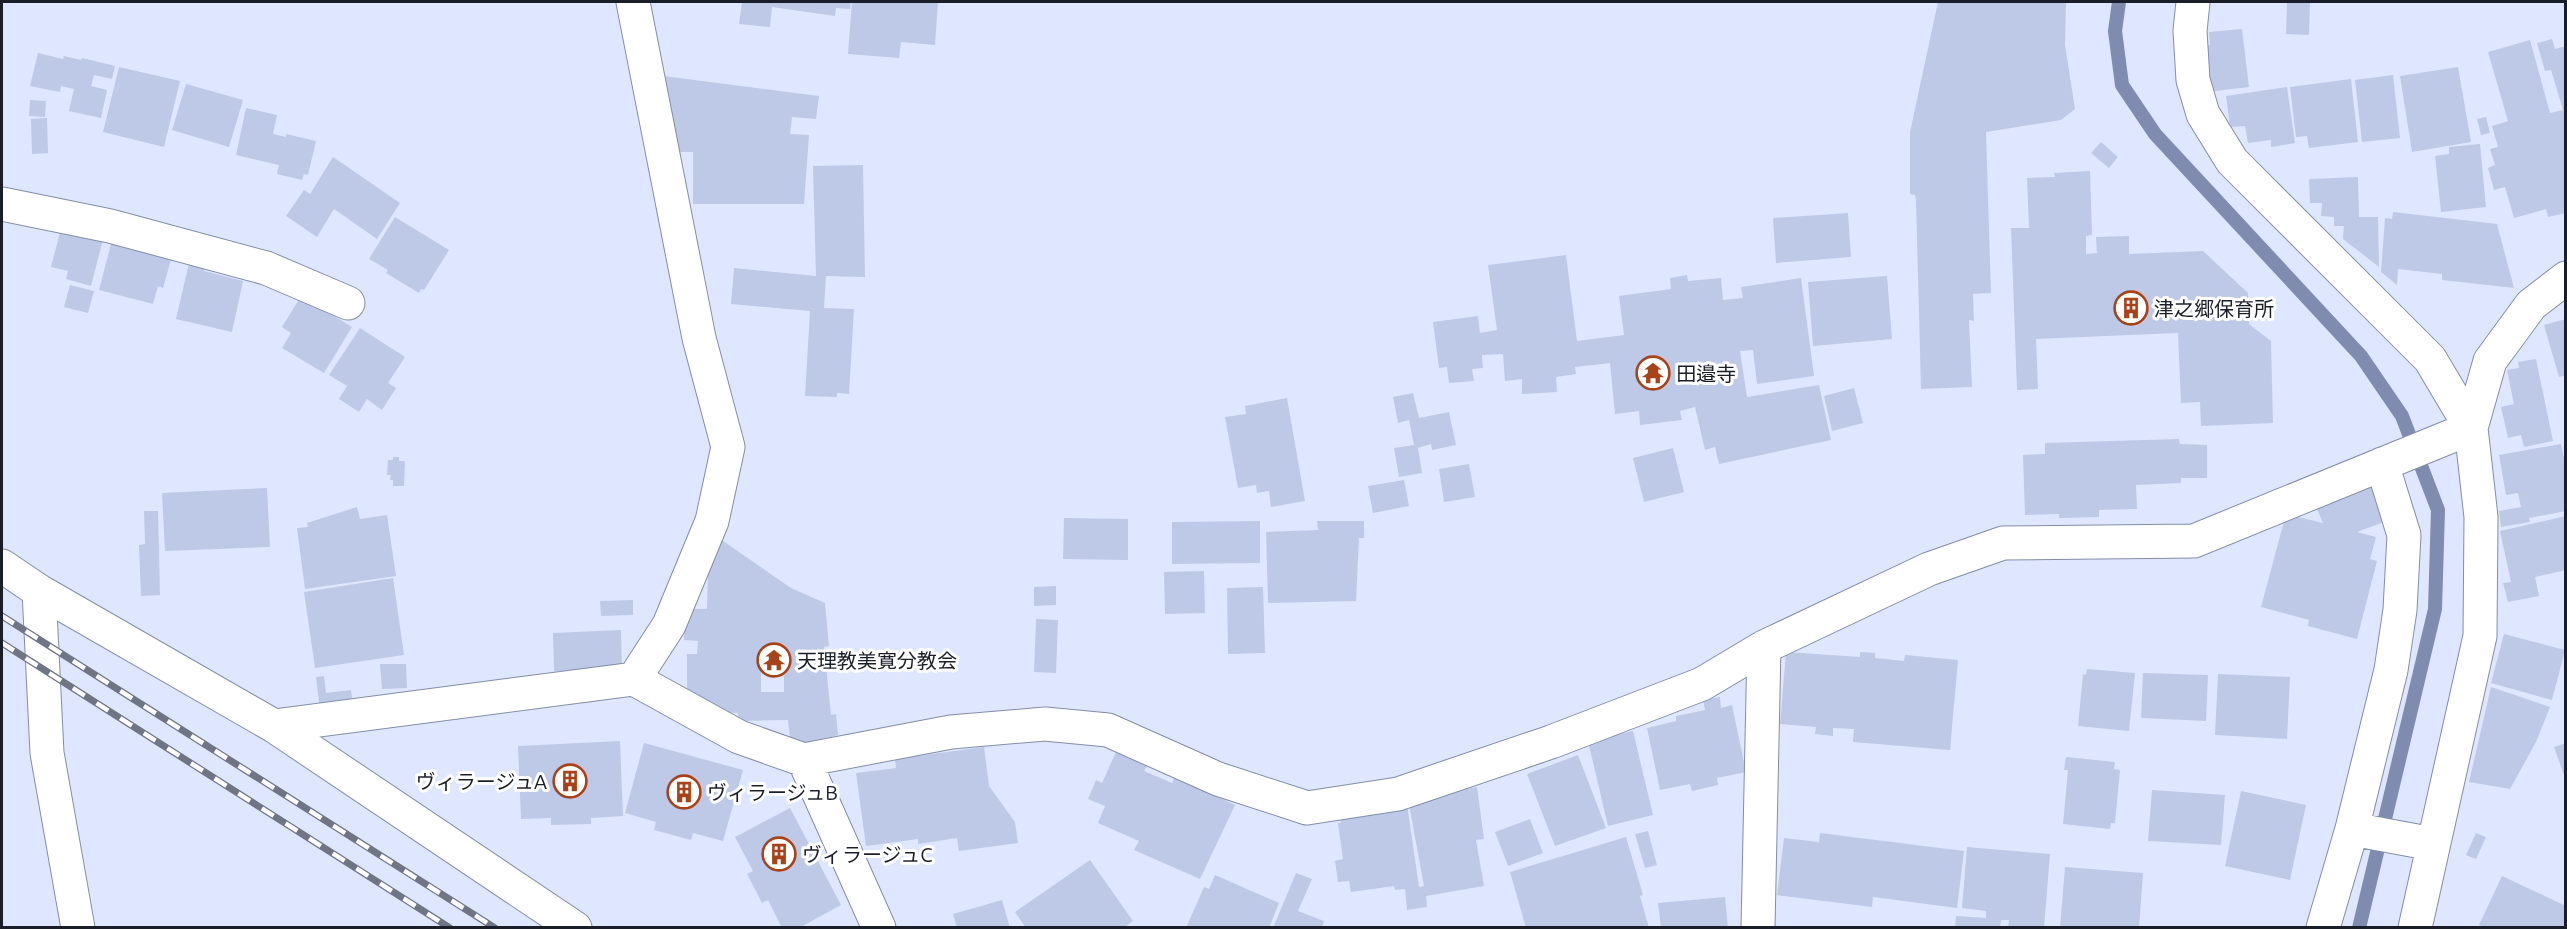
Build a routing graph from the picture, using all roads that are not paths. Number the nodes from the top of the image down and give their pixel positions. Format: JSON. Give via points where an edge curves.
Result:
{"nodes":[{"id":1,"x":633,"y":2,"type":"edge"},
{"id":2,"x":2193,"y":2,"type":"edge"},
{"id":3,"x":2,"y":204,"type":"edge"},
{"id":4,"x":2565,"y":278,"type":"edge"},
{"id":5,"x":348,"y":303,"type":"dead end"},
{"id":6,"x":2471,"y":428,"type":"junction"},
{"id":7,"x":2382,"y":464,"type":"junction"},
{"id":8,"x":2,"y":566,"type":"edge"},
{"id":9,"x":39,"y":591,"type":"junction"},
{"id":10,"x":1764,"y":647,"type":"junction"},
{"id":11,"x":634,"y":679,"type":"junction"},
{"id":12,"x":274,"y":726,"type":"junction"},
{"id":13,"x":804,"y":760,"type":"junction"},
{"id":14,"x":2352,"y":829,"type":"junction"},
{"id":15,"x":2433,"y":844,"type":"junction"},
{"id":16,"x":78,"y":927,"type":"edge"},
{"id":17,"x":575,"y":927,"type":"edge"},
{"id":18,"x":879,"y":927,"type":"edge"},
{"id":19,"x":1758,"y":927,"type":"edge"},
{"id":20,"x":2323,"y":927,"type":"edge"},
{"id":21,"x":2415,"y":927,"type":"edge"}],
"edges":[{"from":1,"to":11,"type":"street","via":[[699,338],[728,447],[712,521],[669,625]]},
{"from":2,"to":6,"type":"street","via":[[2193,80],[2203,114],[2232,161],[2430,359]]},
{"from":3,"to":5,"type":"street","via":[[110,226],[266,268]]},
{"from":4,"to":6,"type":"street","via":[[2531,304],[2490,361]]},
{"from":6,"to":7,"type":"street"},
{"from":6,"to":15,"type":"street","via":[[2481,517],[2480,636]]},
{"from":7,"to":10,"type":"street","via":[[2194,541],[2003,543],[1929,569]]},
{"from":7,"to":14,"type":"street","via":[[2404,535],[2400,610],[2391,670]]},
{"from":8,"to":9,"type":"street"},
{"from":9,"to":12,"type":"street"},
{"from":9,"to":16,"type":"street","via":[[47,753]]},
{"from":10,"to":13,"type":"street","via":[[1702,684],[1551,742],[1398,794],[1307,808],[1218,779],[1108,730],[1045,724],[951,732]]},
{"from":10,"to":19,"type":"street"},
{"from":11,"to":12,"type":"street"},
{"from":11,"to":13,"type":"street","via":[[740,737]]},
{"from":12,"to":17,"type":"street"},
{"from":13,"to":18,"type":"street"},
{"from":14,"to":15,"type":"street"},
{"from":14,"to":20,"type":"street"},
{"from":15,"to":21,"type":"street"}]}
